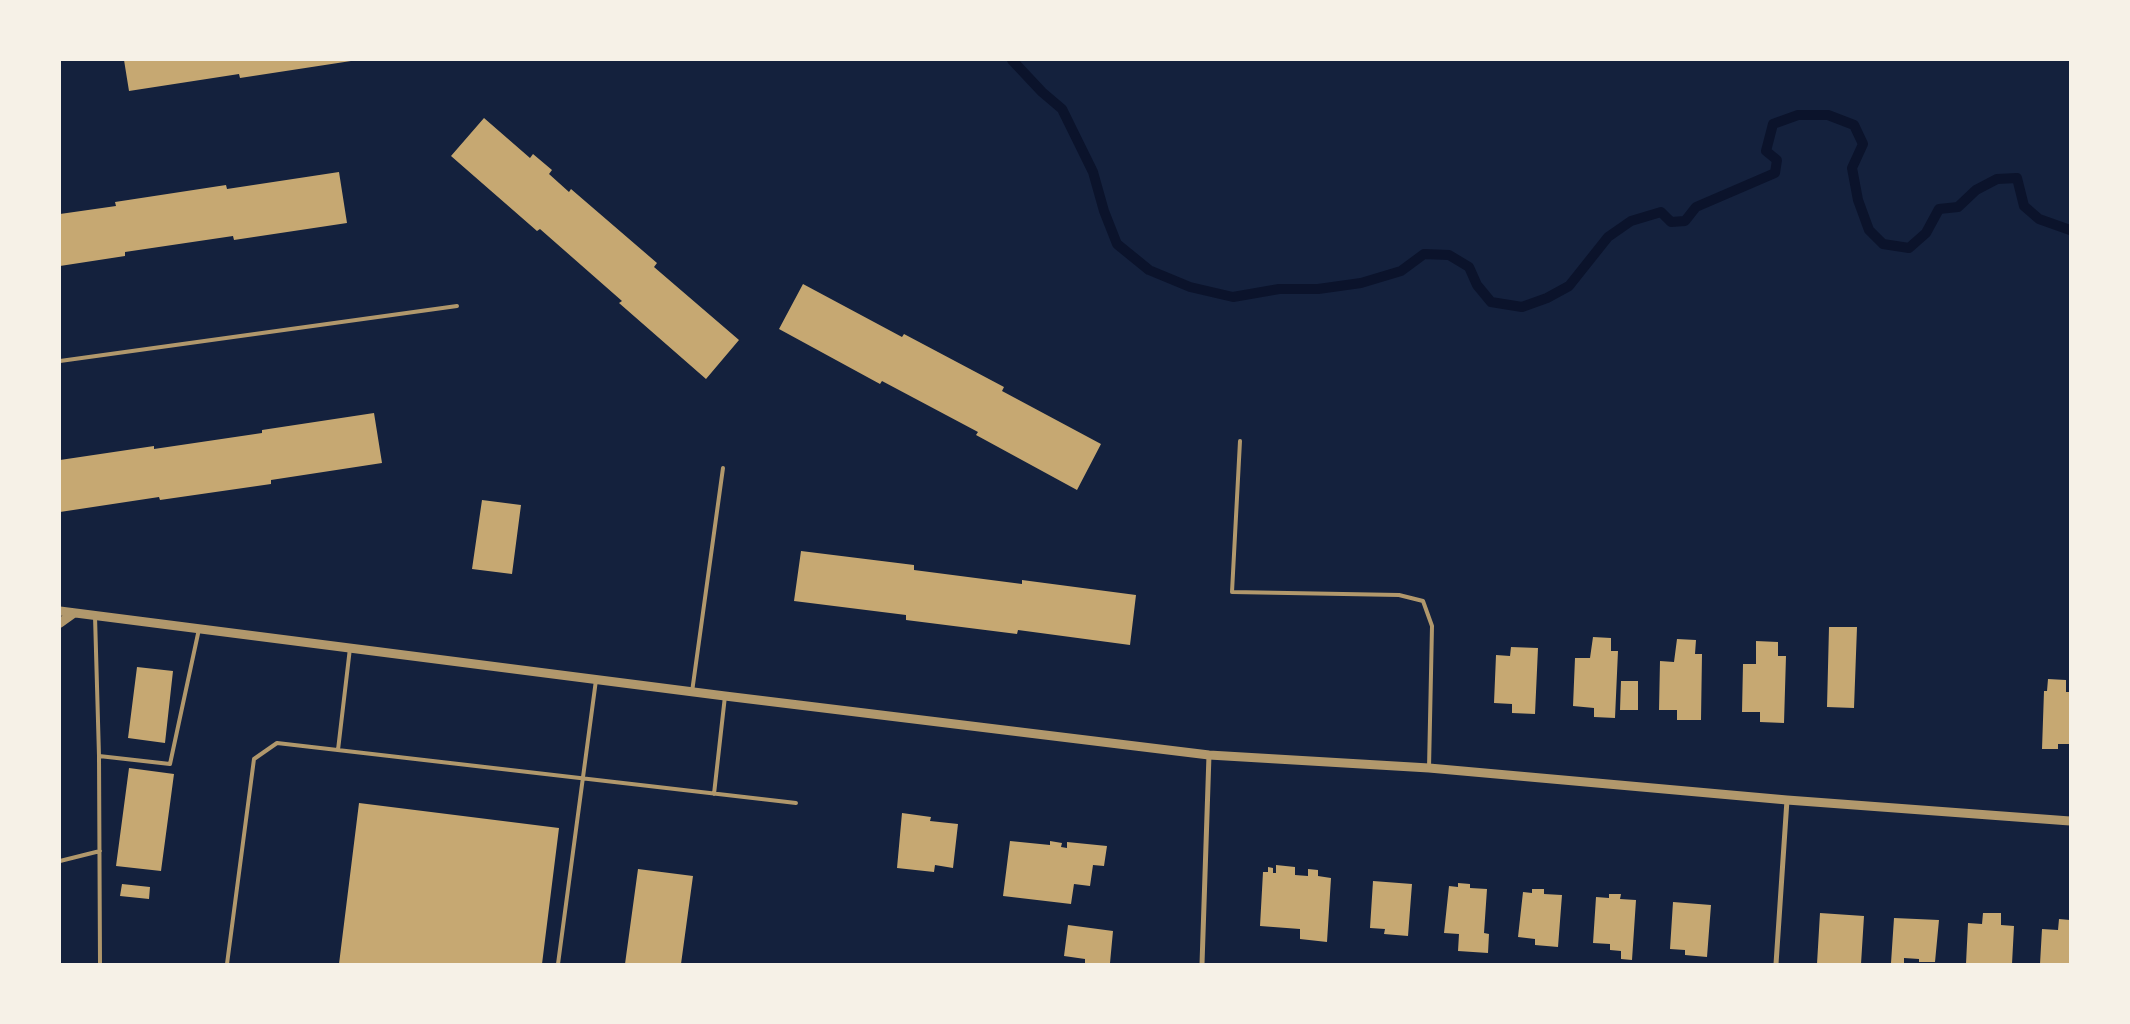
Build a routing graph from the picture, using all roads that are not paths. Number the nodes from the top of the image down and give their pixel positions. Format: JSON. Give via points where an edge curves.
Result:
{"nodes":[{"id":1,"x":457,"y":306,"type":"dead end"},
{"id":2,"x":60,"y":361,"type":"edge"},
{"id":3,"x":1240,"y":441,"type":"dead end"},
{"id":4,"x":723,"y":468,"type":"dead end"},
{"id":5,"x":60,"y":611,"type":"edge"},
{"id":6,"x":74,"y":613,"type":"junction"},
{"id":7,"x":95,"y":616,"type":"junction"},
{"id":8,"x":60,"y":622,"type":"edge"},
{"id":9,"x":199,"y":629,"type":"junction"},
{"id":10,"x":350,"y":648,"type":"junction"},
{"id":11,"x":596,"y":680,"type":"junction"},
{"id":12,"x":692,"y":692,"type":"junction"},
{"id":13,"x":725,"y":696,"type":"junction"},
{"id":14,"x":338,"y":750,"type":"junction"},
{"id":15,"x":1209,"y":755,"type":"junction"},
{"id":16,"x":100,"y":756,"type":"junction"},
{"id":17,"x":1429,"y":768,"type":"junction"},
{"id":18,"x":583,"y":779,"type":"junction"},
{"id":19,"x":714,"y":794,"type":"junction"},
{"id":20,"x":1787,"y":800,"type":"junction"},
{"id":21,"x":796,"y":803,"type":"dead end"},
{"id":22,"x":2070,"y":822,"type":"edge"},
{"id":23,"x":100,"y":851,"type":"junction"},
{"id":24,"x":60,"y":861,"type":"edge"},
{"id":25,"x":100,"y":964,"type":"edge"},
{"id":26,"x":227,"y":964,"type":"edge"},
{"id":27,"x":558,"y":964,"type":"edge"},
{"id":28,"x":1202,"y":964,"type":"edge"},
{"id":29,"x":1776,"y":964,"type":"edge"}],
"edges":[{"from":1,"to":2,"type":"lane"},
{"from":3,"to":17,"type":"lane","via":[[1232,592],[1399,595],[1423,601],[1432,626]]},
{"from":4,"to":12,"type":"lane"},
{"from":5,"to":6,"type":"street"},
{"from":6,"to":7,"type":"street"},
{"from":6,"to":8,"type":"street"},
{"from":7,"to":9,"type":"street"},
{"from":7,"to":16,"type":"lane"},
{"from":9,"to":10,"type":"street"},
{"from":9,"to":16,"type":"lane","via":[[170,764]]},
{"from":10,"to":11,"type":"street"},
{"from":10,"to":14,"type":"lane"},
{"from":11,"to":12,"type":"street"},
{"from":11,"to":18,"type":"lane"},
{"from":12,"to":13,"type":"street"},
{"from":13,"to":15,"type":"street"},
{"from":13,"to":19,"type":"lane"},
{"from":14,"to":18,"type":"lane"},
{"from":14,"to":26,"type":"lane","via":[[277,743],[254,759]]},
{"from":15,"to":17,"type":"street"},
{"from":15,"to":28,"type":"street"},
{"from":16,"to":23,"type":"lane"},
{"from":17,"to":20,"type":"street"},
{"from":18,"to":19,"type":"lane"},
{"from":18,"to":27,"type":"lane"},
{"from":19,"to":21,"type":"lane"},
{"from":20,"to":22,"type":"street"},
{"from":20,"to":29,"type":"street"},
{"from":23,"to":24,"type":"lane"},
{"from":23,"to":25,"type":"lane"}]}
